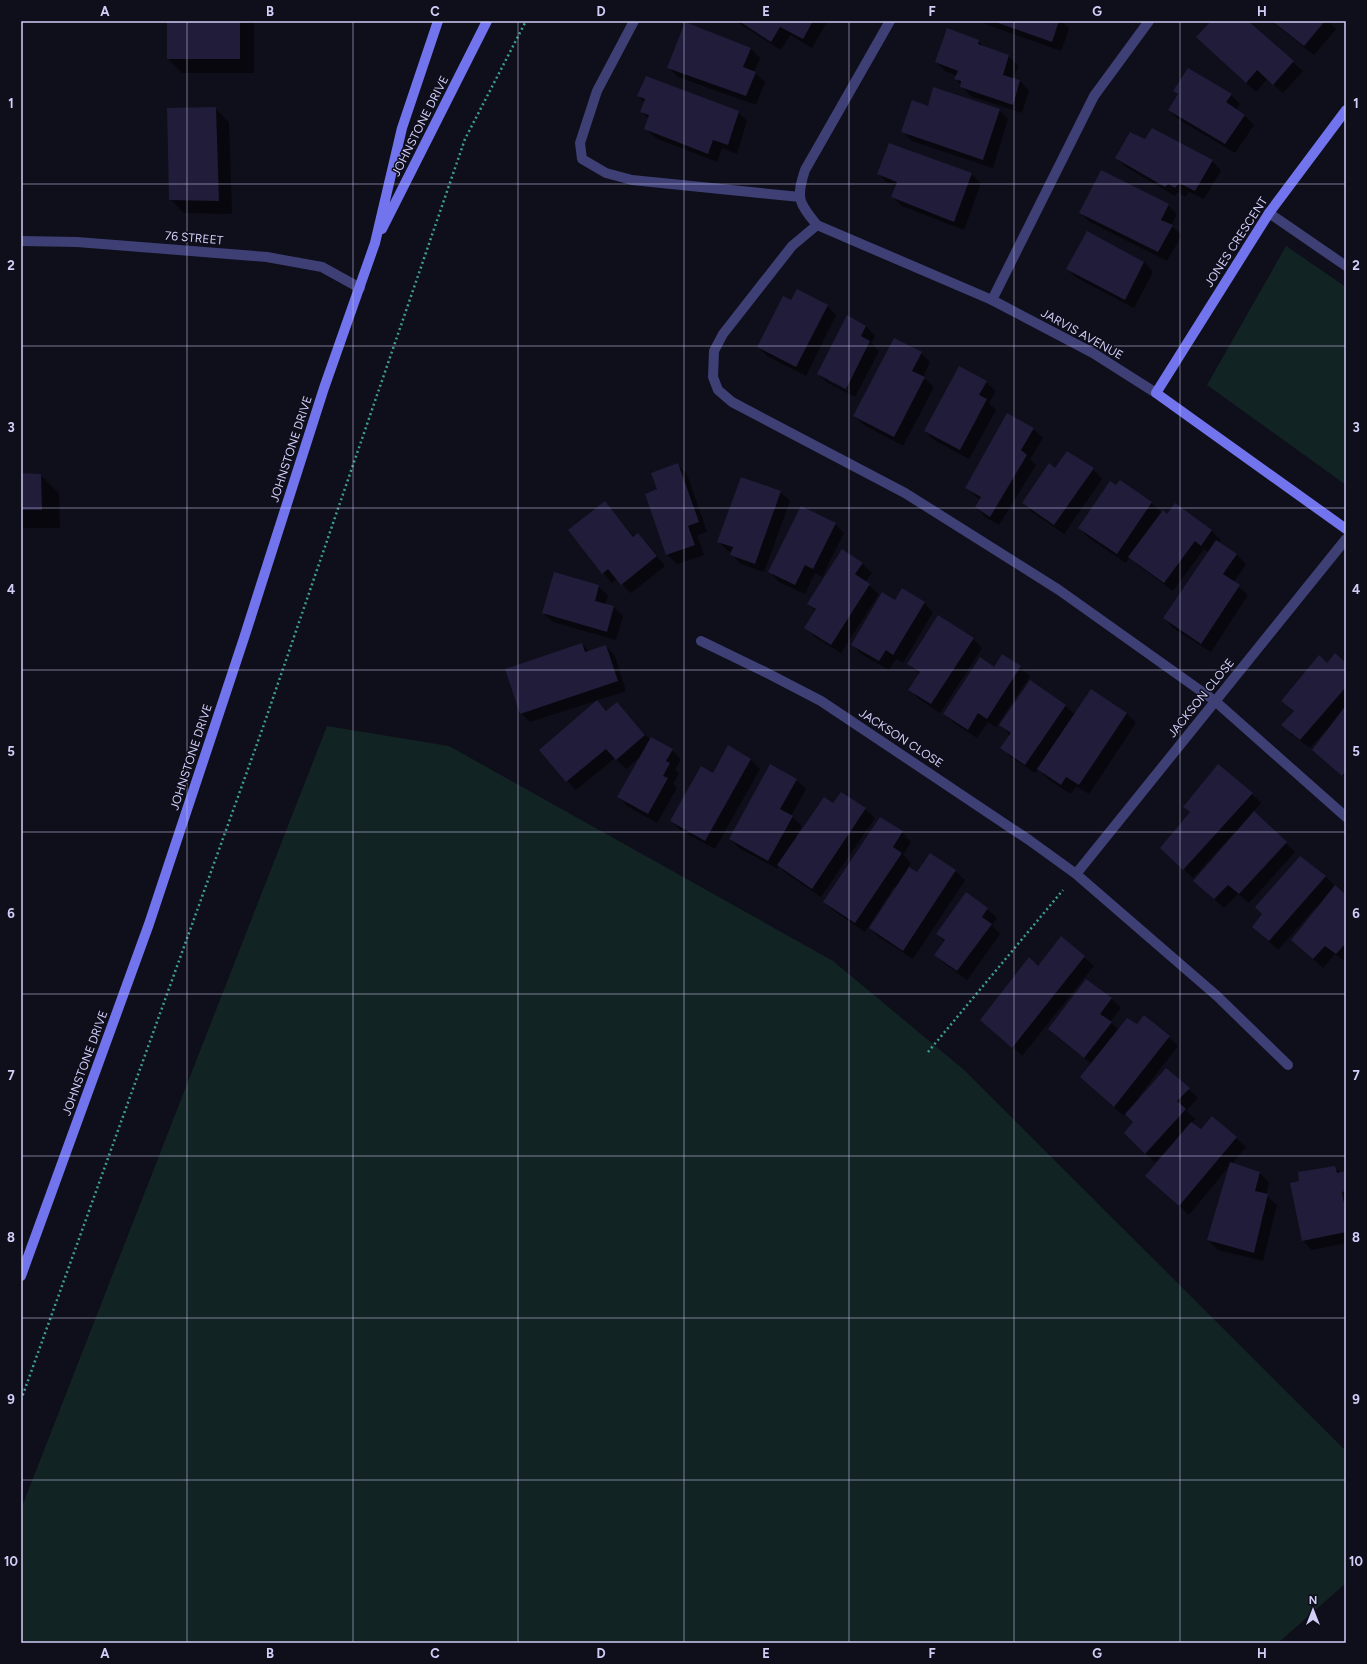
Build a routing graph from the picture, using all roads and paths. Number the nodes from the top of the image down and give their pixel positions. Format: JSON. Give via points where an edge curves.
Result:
{"nodes":[{"id":1,"x":438,"y":21,"type":"edge"},
{"id":2,"x":487,"y":21,"type":"edge"},
{"id":3,"x":526,"y":21,"type":"edge"},
{"id":4,"x":634,"y":21,"type":"edge"},
{"id":5,"x":890,"y":21,"type":"edge"},
{"id":6,"x":1149,"y":21,"type":"edge"},
{"id":7,"x":1346,"y":110,"type":"edge"},
{"id":8,"x":799,"y":193,"type":"junction"},
{"id":9,"x":1269,"y":213,"type":"junction"},
{"id":10,"x":817,"y":225,"type":"junction"},
{"id":11,"x":21,"y":241,"type":"edge"},
{"id":12,"x":375,"y":243,"type":"junction"},
{"id":13,"x":1346,"y":266,"type":"edge"},
{"id":14,"x":360,"y":288,"type":"junction"},
{"id":15,"x":992,"y":300,"type":"junction"},
{"id":16,"x":1156,"y":393,"type":"junction"},
{"id":17,"x":1346,"y":529,"type":"edge"},
{"id":18,"x":1346,"y":538,"type":"edge"},
{"id":19,"x":701,"y":641,"type":"dead end"},
{"id":20,"x":1215,"y":701,"type":"junction"},
{"id":21,"x":1346,"y":816,"type":"edge"},
{"id":22,"x":1076,"y":874,"type":"junction"},
{"id":23,"x":928,"y":1052,"type":"dead end"},
{"id":24,"x":1288,"y":1065,"type":"dead end"},
{"id":25,"x":21,"y":1276,"type":"edge"},
{"id":26,"x":21,"y":1400,"type":"edge"}],
"edges":[{"from":1,"to":12,"type":"main road","name":"JOHNSTONE DRIVE","via":[[402,128]]},
{"from":2,"to":12,"type":"main road","name":"JOHNSTONE DRIVE"},
{"from":3,"to":26,"type":"path","via":[[465,139],[262,730]]},
{"from":4,"to":8,"type":"street","via":[[597,91],[580,143],[582,159],[606,173],[632,180]]},
{"from":5,"to":8,"type":"street","via":[[815,151],[805,170]]},
{"from":6,"to":15,"type":"street","via":[[1094,96]]},
{"from":7,"to":9,"type":"main road","name":"JONES CRESCENT"},
{"from":8,"to":10,"type":"street","via":[[806,211]]},
{"from":9,"to":13,"type":"street"},
{"from":9,"to":16,"type":"main road","name":"JONES CRESCENT"},
{"from":10,"to":15,"type":"street","name":"JARVIS AVENUE"},
{"from":10,"to":20,"type":"street","via":[[792,246],[723,334],[714,351],[712,362],[713,377],[718,390],[732,402],[905,493],[1059,590]]},
{"from":11,"to":14,"type":"street","name":"76 STREET","via":[[77,242],[267,257],[322,267]]},
{"from":12,"to":14,"type":"main road","name":"JOHNSTONE DRIVE"},
{"from":14,"to":25,"type":"main road","name":"JOHNSTONE DRIVE","via":[[324,388],[149,924]]},
{"from":15,"to":16,"type":"street","name":"JARVIS AVENUE","via":[[1093,353]]},
{"from":16,"to":17,"type":"main road","name":"JARVIS AVENUE"},
{"from":18,"to":20,"type":"street","name":"JACKSON CLOSE"},
{"from":19,"to":22,"type":"street","name":"JACKSON CLOSE","via":[[821,701],[979,805]]},
{"from":20,"to":21,"type":"street"},
{"from":20,"to":22,"type":"street","name":"JACKSON CLOSE"},
{"from":22,"to":23,"type":"path"},
{"from":22,"to":24,"type":"street","name":"JACKSON CLOSE","via":[[1217,996]]}]}
